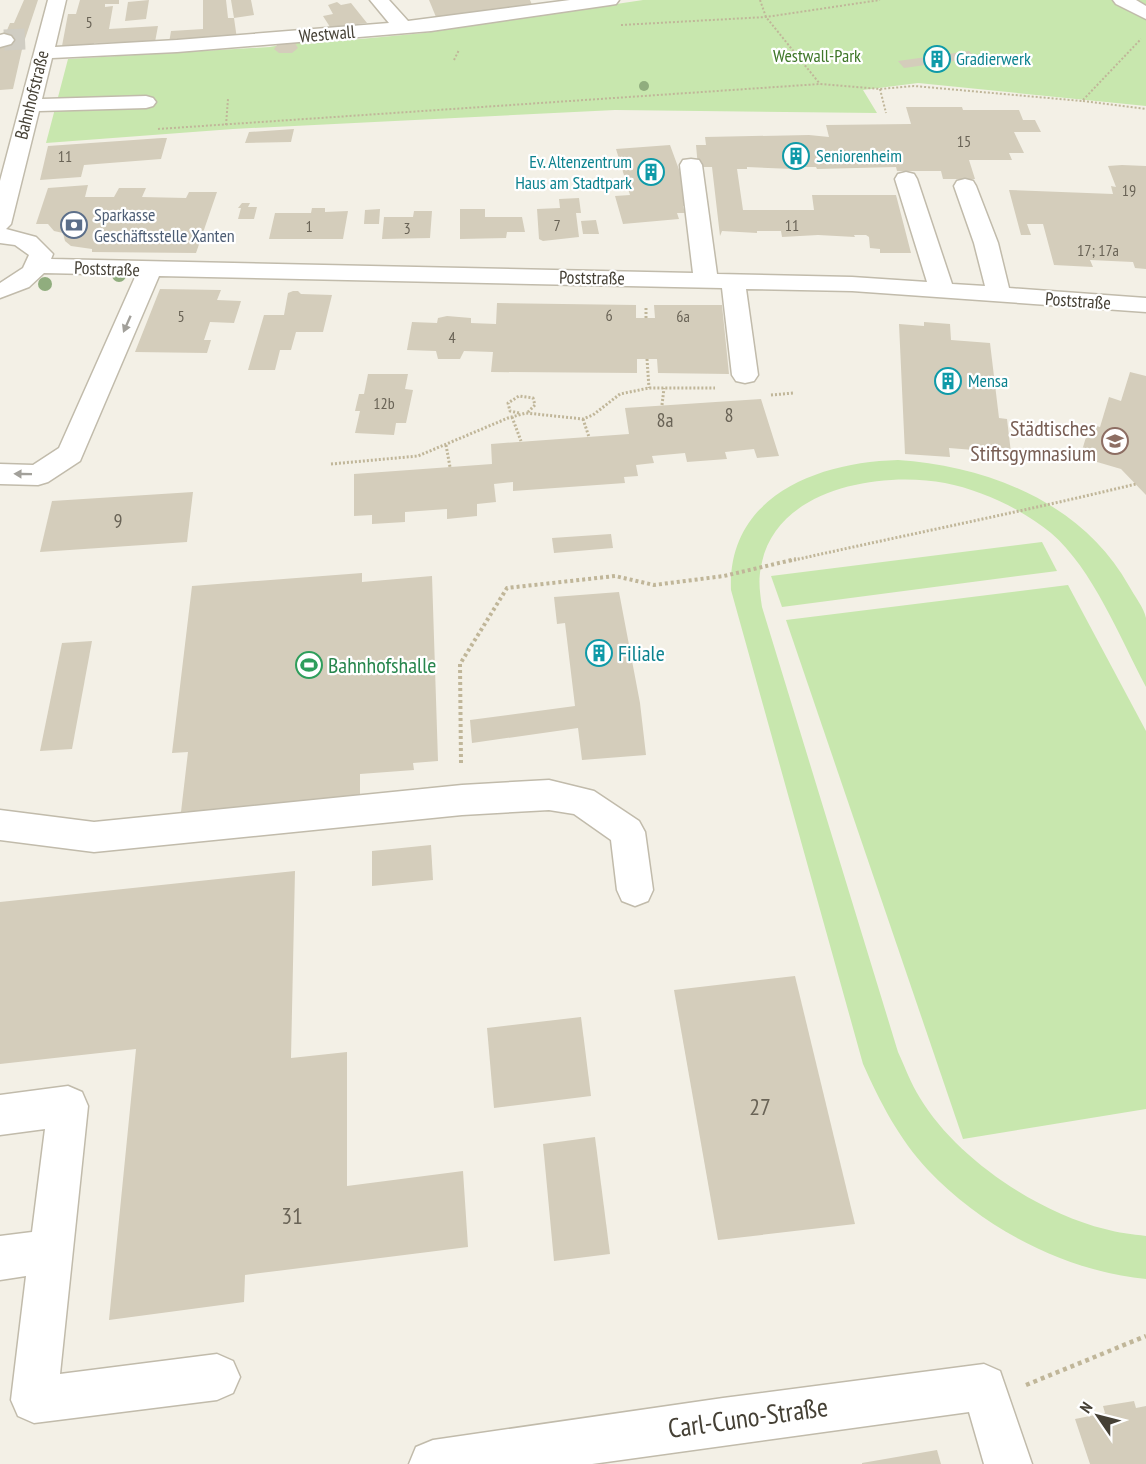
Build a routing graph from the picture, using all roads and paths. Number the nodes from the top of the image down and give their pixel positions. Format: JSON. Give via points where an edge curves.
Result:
{"nodes":[{"id":1,"x":57,"y":0,"type":"edge"},
{"id":2,"x":379,"y":0,"type":"edge"},
{"id":3,"x":610,"y":0,"type":"edge"},
{"id":4,"x":760,"y":0,"type":"edge"},
{"id":5,"x":880,"y":0,"type":"edge"},
{"id":6,"x":1122,"y":0,"type":"edge"},
{"id":7,"x":1146,"y":13,"type":"edge"},
{"id":8,"x":766,"y":17,"type":"junction"},
{"id":9,"x":614,"y":26,"type":"dead end"},
{"id":10,"x":403,"y":27,"type":"junction"},
{"id":11,"x":1146,"y":34,"type":"edge"},
{"id":12,"x":25,"y":39,"type":"tunnel mouth"},
{"id":13,"x":45,"y":45,"type":"junction"},
{"id":14,"x":820,"y":84,"type":"junction"},
{"id":15,"x":880,"y":89,"type":"junction"},
{"id":16,"x":228,"y":99,"type":"dead end"},
{"id":17,"x":1082,"y":101,"type":"junction"},
{"id":18,"x":146,"y":102,"type":"dead end"},
{"id":19,"x":30,"y":105,"type":"junction"},
{"id":20,"x":1146,"y":109,"type":"edge"},
{"id":21,"x":886,"y":113,"type":"dead end"},
{"id":22,"x":226,"y":124,"type":"junction"},
{"id":23,"x":158,"y":129,"type":"dead end"},
{"id":24,"x":691,"y":165,"type":"dead end"},
{"id":25,"x":906,"y":179,"type":"dead end"},
{"id":26,"x":965,"y":186,"type":"dead end"},
{"id":27,"x":0,"y":224,"type":"edge"},
{"id":28,"x":0,"y":236,"type":"edge"},
{"id":29,"x":38,"y":266,"type":"junction"},
{"id":30,"x":150,"y":270,"type":"junction"},
{"id":31,"x":706,"y":281,"type":"junction"},
{"id":32,"x":734,"y":281,"type":"junction"},
{"id":33,"x":0,"y":291,"type":"edge"},
{"id":34,"x":942,"y":291,"type":"junction"},
{"id":35,"x":999,"y":295,"type":"junction"},
{"id":36,"x":1146,"y":305,"type":"edge"},
{"id":37,"x":647,"y":359,"type":"dead end"},
{"id":38,"x":745,"y":375,"type":"dead end"},
{"id":39,"x":649,"y":388,"type":"junction"},
{"id":40,"x":664,"y":388,"type":"junction"},
{"id":41,"x":722,"y":390,"type":"dead end"},
{"id":42,"x":794,"y":393,"type":"dead end"},
{"id":43,"x":764,"y":395,"type":"dead end"},
{"id":44,"x":662,"y":405,"type":"dead end"},
{"id":45,"x":525,"y":413,"type":"junction"},
{"id":46,"x":513,"y":417,"type":"junction"},
{"id":47,"x":583,"y":419,"type":"junction"},
{"id":48,"x":589,"y":437,"type":"dead end"},
{"id":49,"x":521,"y":441,"type":"dead end"},
{"id":50,"x":446,"y":445,"type":"junction"},
{"id":51,"x":331,"y":464,"type":"dead end"},
{"id":52,"x":450,"y":467,"type":"dead end"},
{"id":53,"x":0,"y":474,"type":"edge"},
{"id":54,"x":1136,"y":484,"type":"dead end"},
{"id":55,"x":462,"y":800,"type":"junction"},
{"id":56,"x":0,"y":825,"type":"edge"},
{"id":57,"x":635,"y":890,"type":"dead end"},
{"id":58,"x":0,"y":1115,"type":"edge"},
{"id":59,"x":51,"y":1251,"type":"junction"},
{"id":60,"x":0,"y":1258,"type":"edge"},
{"id":61,"x":1146,"y":1336,"type":"edge"},
{"id":62,"x":217,"y":1377,"type":"dead end"},
{"id":63,"x":984,"y":1387,"type":"junction"},
{"id":64,"x":433,"y":1464,"type":"edge"},
{"id":65,"x":1008,"y":1464,"type":"edge"}],
"edges":[{"from":1,"to":13,"type":"street","name":"Bahnhofstraße"},
{"from":2,"to":10,"type":"street"},
{"from":3,"to":10,"type":"street","name":"Westwall","via":[[427,16]]},
{"from":4,"to":8,"type":"path"},
{"from":5,"to":8,"type":"path"},
{"from":6,"to":7,"type":"street"},
{"from":8,"to":9,"type":"path"},
{"from":8,"to":14,"type":"path"},
{"from":10,"to":13,"type":"street","name":"Westwall","via":[[177,46]]},
{"from":11,"to":17,"type":"path"},
{"from":12,"to":13,"type":"street","name":"Westwall"},
{"from":13,"to":19,"type":"street","name":"Bahnhofstraße"},
{"from":14,"to":15,"type":"path"},
{"from":14,"to":22,"type":"path"},
{"from":15,"to":17,"type":"path","via":[[914,86]]},
{"from":15,"to":21,"type":"path"},
{"from":16,"to":22,"type":"path"},
{"from":17,"to":20,"type":"path"},
{"from":18,"to":19,"type":"street"},
{"from":19,"to":27,"type":"street","name":"Bahnhofstraße"},
{"from":22,"to":23,"type":"path"},
{"from":24,"to":31,"type":"street"},
{"from":25,"to":34,"type":"street"},
{"from":26,"to":35,"type":"street","via":[[986,243]]},
{"from":28,"to":29,"type":"street","via":[[18,237],[33,244],[41,254]]},
{"from":29,"to":30,"type":"street","name":"Poststraße"},
{"from":29,"to":33,"type":"street","via":[[29,277]]},
{"from":30,"to":31,"type":"street","name":"Poststraße"},
{"from":30,"to":53,"type":"street","one_way":true,"via":[[70,454],[38,475]]},
{"from":31,"to":32,"type":"street","name":"Poststraße"},
{"from":32,"to":34,"type":"street","name":"Poststraße"},
{"from":32,"to":38,"type":"street"},
{"from":34,"to":35,"type":"street","name":"Poststraße"},
{"from":35,"to":36,"type":"street","name":"Poststraße"},
{"from":37,"to":39,"type":"path"},
{"from":39,"to":40,"type":"path"},
{"from":39,"to":47,"type":"path","via":[[620,394]]},
{"from":40,"to":41,"type":"path"},
{"from":40,"to":44,"type":"path"},
{"from":42,"to":43,"type":"path"},
{"from":45,"to":45,"type":"path","via":[[510,411],[511,398],[533,398],[535,405]]},
{"from":45,"to":46,"type":"path"},
{"from":45,"to":47,"type":"path"},
{"from":46,"to":49,"type":"path"},
{"from":46,"to":50,"type":"path"},
{"from":47,"to":48,"type":"path"},
{"from":50,"to":51,"type":"path","via":[[418,456]]},
{"from":50,"to":52,"type":"path"},
{"from":54,"to":55,"type":"path","via":[[724,576],[654,585],[615,576],[507,588],[460,664]]},
{"from":55,"to":56,"type":"street","via":[[94,837]]},
{"from":55,"to":57,"type":"street","via":[[549,795],[582,801],[627,832]]},
{"from":58,"to":59,"type":"street","via":[[68,1106]]},
{"from":59,"to":60,"type":"street"},
{"from":59,"to":62,"type":"street","via":[[34,1400]]},
{"from":61,"to":63,"type":"path","via":[[1020,1388]]},
{"from":63,"to":64,"type":"street","name":"Carl-Cuno-Straße"},
{"from":63,"to":65,"type":"street"}]}
